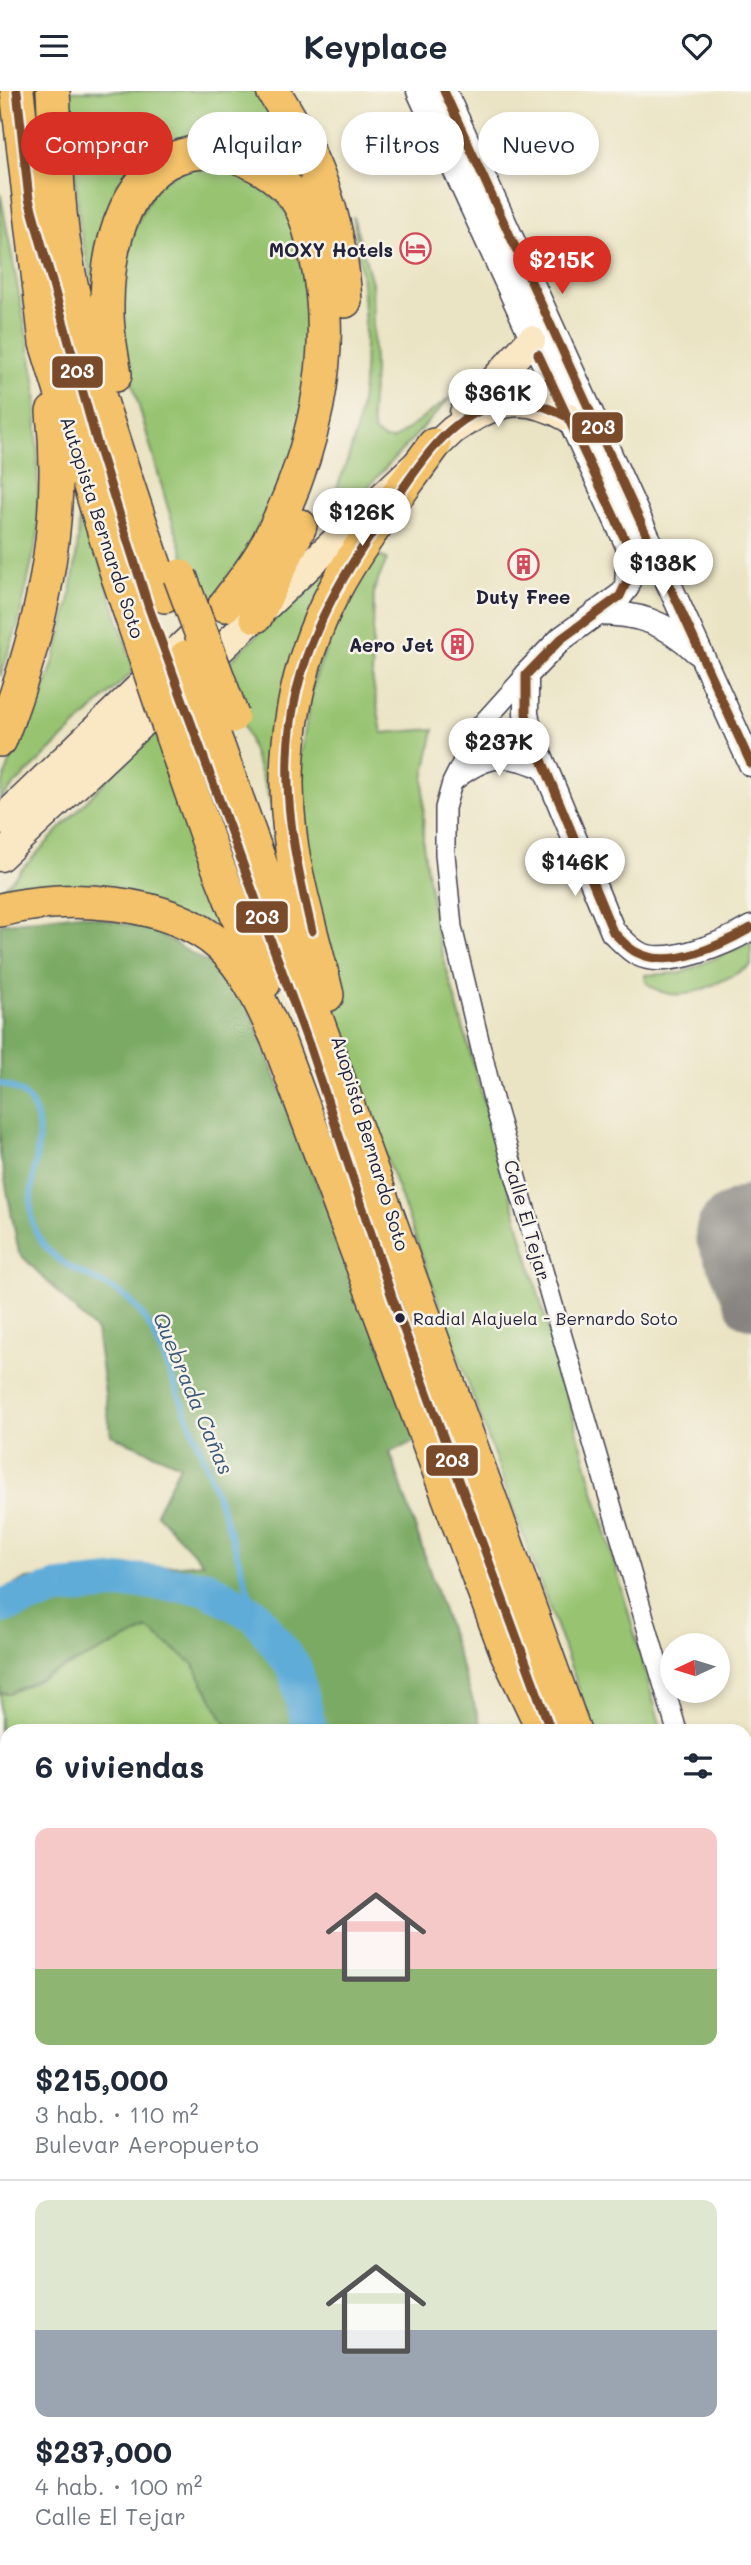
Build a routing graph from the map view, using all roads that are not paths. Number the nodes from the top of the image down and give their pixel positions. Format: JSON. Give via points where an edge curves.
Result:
{"nodes":[{"id":1,"x":17,"y":91,"type":"edge"},
{"id":2,"x":53,"y":91,"type":"edge"},
{"id":3,"x":273,"y":91,"type":"edge"},
{"id":4,"x":419,"y":91,"type":"edge"},
{"id":5,"x":444,"y":91,"type":"edge"},
{"id":6,"x":44,"y":195,"type":"junction"},
{"id":7,"x":531,"y":340,"type":"junction"},
{"id":8,"x":46,"y":343,"type":"junction"},
{"id":9,"x":115,"y":375,"type":"junction"},
{"id":10,"x":567,"y":417,"type":"junction"},
{"id":11,"x":434,"y":446,"type":"junction"},
{"id":12,"x":165,"y":593,"type":"junction"},
{"id":13,"x":225,"y":605,"type":"joint"},
{"id":14,"x":596,"y":613,"type":"junction"},
{"id":15,"x":256,"y":616,"type":"junction"},
{"id":16,"x":702,"y":656,"type":"junction"},
{"id":17,"x":526,"y":675,"type":"junction"},
{"id":18,"x":203,"y":729,"type":"junction"},
{"id":19,"x":0,"y":740,"type":"edge"},
{"id":20,"x":751,"y":764,"type":"edge"},
{"id":21,"x":546,"y":771,"type":"junction"},
{"id":22,"x":452,"y":783,"type":"junction"},
{"id":23,"x":0,"y":821,"type":"edge"},
{"id":24,"x":0,"y":857,"type":"edge"},
{"id":25,"x":0,"y":910,"type":"edge"},
{"id":26,"x":751,"y":928,"type":"edge"},
{"id":27,"x":328,"y":997,"type":"junction"},
{"id":28,"x":403,"y":1293,"type":"junction"},
{"id":29,"x":541,"y":1724,"type":"edge"},
{"id":30,"x":549,"y":1724,"type":"edge"},
{"id":31,"x":571,"y":1724,"type":"edge"},
{"id":32,"x":675,"y":1724,"type":"edge"}],
"edges":[{"from":1,"to":6,"type":"highway"},
{"from":2,"to":6,"type":"highway"},
{"from":3,"to":15,"type":"highway","via":[[310,154],[332,208],[346,328],[342,379],[324,465],[311,503]]},
{"from":4,"to":7,"type":"street"},
{"from":5,"to":16,"type":"street"},
{"from":6,"to":8,"type":"highway","name":"Autopista Bernardo Soto"},
{"from":6,"to":9,"type":"highway","name":"Autopista Bernardo Soto","via":[[83,275]]},
{"from":6,"to":12,"type":"highway","name":"Autopista Bernardo Soto","via":[[63,241],[79,321],[108,423]]},
{"from":6,"to":12,"type":"highway","name":"Autopista Bernardo Soto","via":[[97,443]]},
{"from":7,"to":10,"type":"street"},
{"from":7,"to":11,"type":"main road"},
{"from":8,"to":18,"type":"highway","name":"Autopista Bernardo Soto","bridge":true,"via":[[118,577]]},
{"from":8,"to":19,"type":"highway","via":[[57,468],[52,556],[24,676]]},
{"from":9,"to":12,"type":"highway","name":"Autopista Bernardo Soto"},
{"from":9,"to":13,"type":"highway","via":[[107,316],[108,278],[125,208],[135,189],[161,166],[194,153],[218,151],[269,172],[293,194],[309,227],[321,275],[323,354],[311,433],[290,497],[264,550]]},
{"from":10,"to":11,"type":"main road","via":[[535,403],[504,402],[485,408]]},
{"from":10,"to":14,"type":"street","via":[[629,548],[627,587]]},
{"from":11,"to":15,"type":"main road"},
{"from":11,"to":27,"type":"highway","via":[[334,591],[292,714],[286,792],[290,837]]},
{"from":12,"to":18,"type":"highway","name":"Autopista Bernardo Soto"},
{"from":12,"to":18,"type":"highway","name":"Autopista Bernardo Soto","bridge":true},
{"from":13,"to":23,"type":"main road"},
{"from":14,"to":16,"type":"street","via":[[654,620],[680,635]]},
{"from":14,"to":17,"type":"street","via":[[561,639]]},
{"from":15,"to":24,"type":"main road"},
{"from":16,"to":20,"type":"street"},
{"from":17,"to":21,"type":"street","via":[[526,714]]},
{"from":17,"to":22,"type":"street","name":"Calle El Tejar","via":[[481,725]]},
{"from":18,"to":27,"type":"highway","name":"Autopista Bernardo Soto"},
{"from":18,"to":28,"type":"highway","name":"Autopista Bernardo Soto","via":[[309,1045]]},
{"from":21,"to":22,"type":"street","via":[[523,759],[496,758],[472,767]]},
{"from":21,"to":26,"type":"street","via":[[613,932],[638,954],[658,958],[682,955]]},
{"from":22,"to":32,"type":"street","name":"Calle El Tejar","via":[[445,809],[444,854],[458,954],[493,1099]]},
{"from":25,"to":29,"type":"highway","via":[[76,900],[155,914],[221,946],[257,995],[279,1042],[506,1653]]},
{"from":27,"to":28,"type":"highway","name":"Auopista Bernardo Soto"},
{"from":28,"to":30,"type":"highway","name":"Autopista Bernardo Soto"},
{"from":28,"to":31,"type":"highway","name":"Autopista Bernardo Soto"}]}
